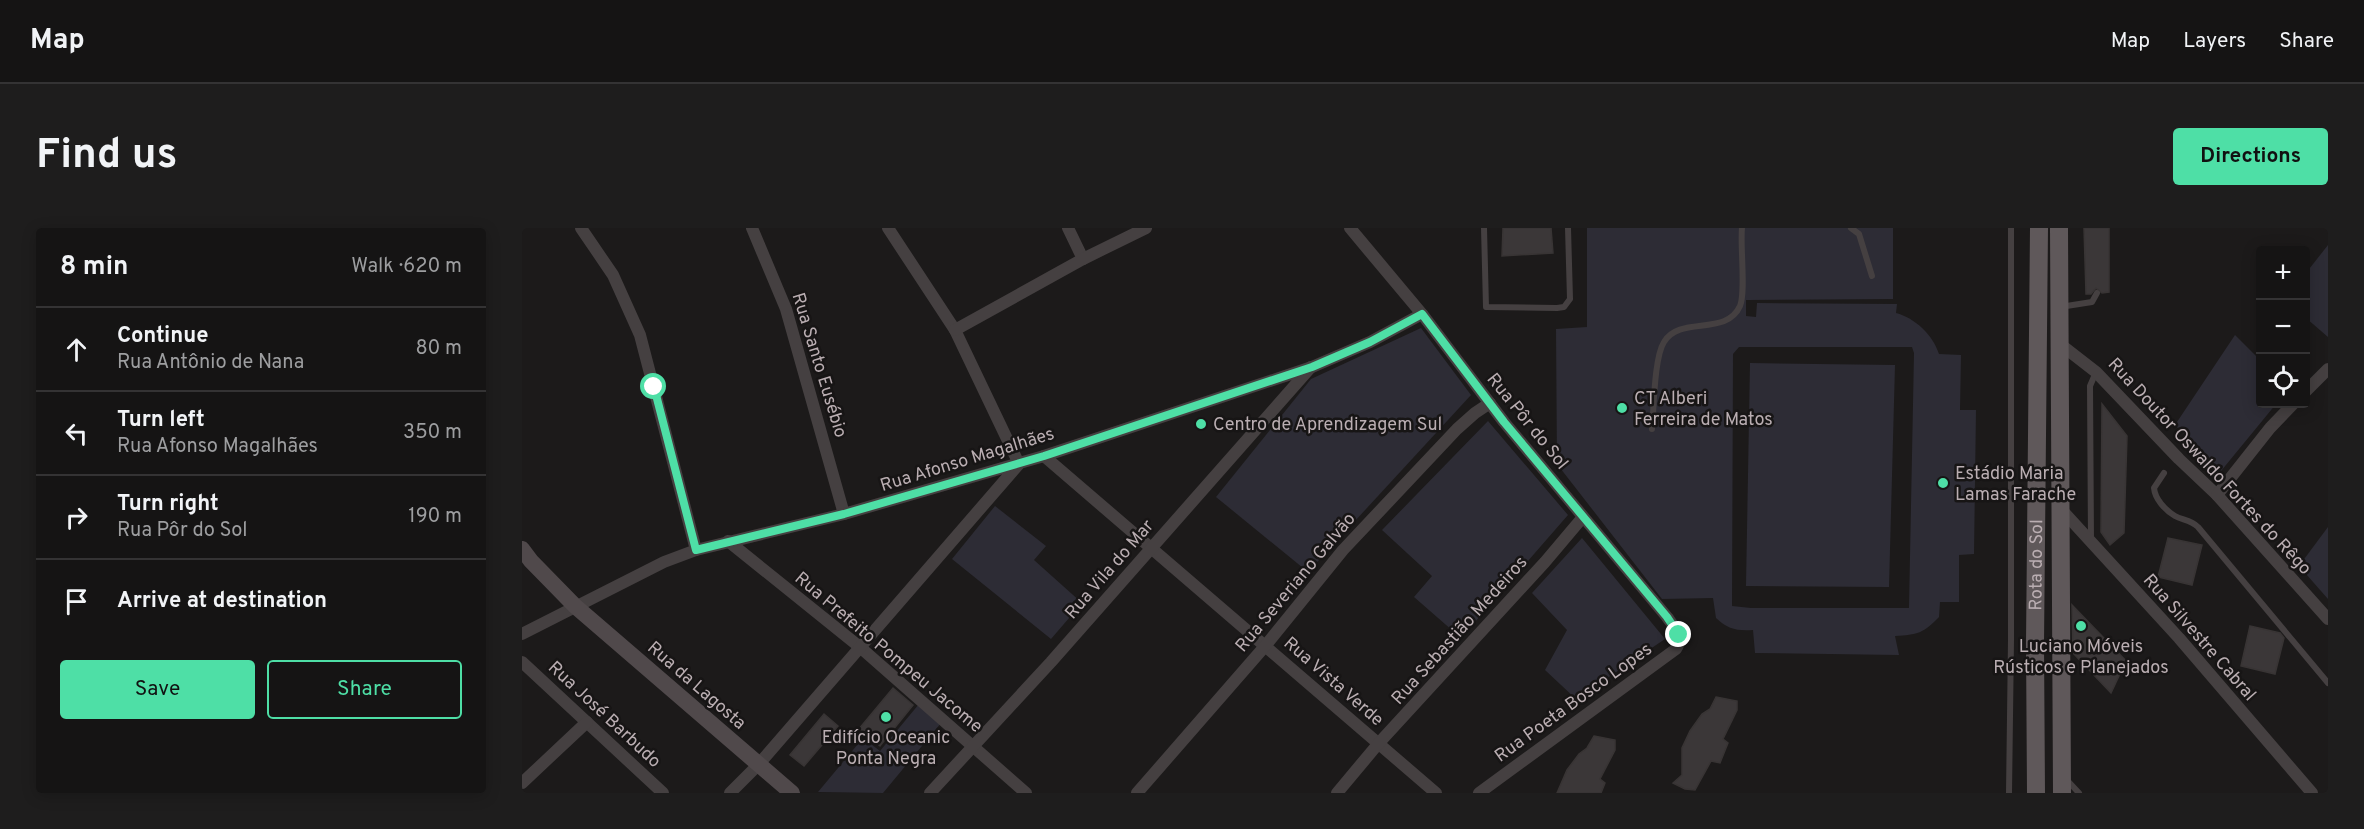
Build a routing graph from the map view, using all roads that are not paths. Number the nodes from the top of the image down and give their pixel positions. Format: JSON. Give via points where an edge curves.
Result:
{"nodes":[{"id":1,"x":581,"y":228,"type":"edge"},
{"id":2,"x":752,"y":228,"type":"edge"},
{"id":3,"x":888,"y":228,"type":"edge"},
{"id":4,"x":1068,"y":228,"type":"edge"},
{"id":5,"x":1350,"y":228,"type":"edge"},
{"id":6,"x":1484,"y":228,"type":"edge"},
{"id":7,"x":1568,"y":228,"type":"edge"},
{"id":8,"x":1742,"y":228,"type":"edge"},
{"id":9,"x":1851,"y":228,"type":"edge"},
{"id":10,"x":2012,"y":228,"type":"edge"},
{"id":11,"x":2039,"y":228,"type":"edge"},
{"id":12,"x":2059,"y":228,"type":"edge"},
{"id":13,"x":1140,"y":230,"type":"edge"},
{"id":14,"x":1083,"y":259,"type":"junction"},
{"id":15,"x":1872,"y":276,"type":"dead end"},
{"id":16,"x":2097,"y":293,"type":"dead end"},
{"id":17,"x":2060,"y":307,"type":"junction"},
{"id":18,"x":1422,"y":314,"type":"junction"},
{"id":19,"x":955,"y":330,"type":"junction"},
{"id":20,"x":2060,"y":344,"type":"junction"},
{"id":21,"x":1312,"y":367,"type":"junction"},
{"id":22,"x":2328,"y":369,"type":"edge"},
{"id":23,"x":2097,"y":372,"type":"junction"},
{"id":24,"x":2310,"y":387,"type":"edge"},
{"id":25,"x":1490,"y":403,"type":"junction"},
{"id":26,"x":2289,"y":408,"type":"edge"},
{"id":27,"x":1652,"y":429,"type":"dead end"},
{"id":28,"x":1044,"y":456,"type":"junction"},
{"id":29,"x":1018,"y":464,"type":"junction"},
{"id":30,"x":2164,"y":473,"type":"dead end"},
{"id":31,"x":2217,"y":495,"type":"junction"},
{"id":32,"x":2059,"y":507,"type":"junction"},
{"id":33,"x":844,"y":514,"type":"junction"},
{"id":34,"x":1582,"y":517,"type":"junction"},
{"id":35,"x":728,"y":541,"type":"junction"},
{"id":36,"x":2091,"y":542,"type":"junction"},
{"id":37,"x":1152,"y":547,"type":"junction"},
{"id":38,"x":696,"y":550,"type":"junction"},
{"id":39,"x":525,"y":560,"type":"edge"},
{"id":40,"x":575,"y":606,"type":"junction"},
{"id":41,"x":2328,"y":619,"type":"edge"},
{"id":42,"x":522,"y":633,"type":"edge"},
{"id":43,"x":1679,"y":635,"type":"joint"},
{"id":44,"x":1266,"y":645,"type":"junction"},
{"id":45,"x":861,"y":648,"type":"junction"},
{"id":46,"x":522,"y":662,"type":"edge"},
{"id":47,"x":2328,"y":683,"type":"edge"},
{"id":48,"x":587,"y":722,"type":"junction"},
{"id":49,"x":1378,"y":744,"type":"junction"},
{"id":50,"x":973,"y":747,"type":"junction"},
{"id":51,"x":759,"y":764,"type":"junction"},
{"id":52,"x":522,"y":783,"type":"edge"},
{"id":53,"x":2062,"y":784,"type":"edge"},
{"id":54,"x":663,"y":793,"type":"edge"},
{"id":55,"x":730,"y":793,"type":"edge"},
{"id":56,"x":792,"y":793,"type":"edge"},
{"id":57,"x":930,"y":793,"type":"edge"},
{"id":58,"x":1026,"y":793,"type":"edge"},
{"id":59,"x":1137,"y":793,"type":"edge"},
{"id":60,"x":1337,"y":793,"type":"edge"},
{"id":61,"x":1436,"y":793,"type":"edge"},
{"id":62,"x":1479,"y":793,"type":"edge"},
{"id":63,"x":2009,"y":793,"type":"edge"},
{"id":64,"x":2036,"y":793,"type":"edge"},
{"id":65,"x":2079,"y":793,"type":"edge"},
{"id":66,"x":2312,"y":793,"type":"edge"}],
"edges":[{"from":1,"to":38,"type":"street","via":[[613,275],[640,335]]},
{"from":2,"to":33,"type":"street","name":"Rua Santo Eusébio","via":[[786,309]]},
{"from":3,"to":19,"type":"street"},
{"from":4,"to":14,"type":"street"},
{"from":5,"to":18,"type":"street","name":"Rua Pôr do Sol"},
{"from":6,"to":7,"type":"lane","via":[[1486,307],[1557,308],[1564,307],[1570,299]]},
{"from":8,"to":27,"type":"lane","via":[[1741,305],[1724,322],[1678,331],[1663,342]]},
{"from":9,"to":15,"type":"lane","via":[[1859,234]]},
{"from":10,"to":63,"type":"lane"},
{"from":11,"to":64,"type":"main road","name":"Rota do Sol"},
{"from":12,"to":17,"type":"main road","name":"Rota do Sol"},
{"from":13,"to":14,"type":"street"},
{"from":14,"to":19,"type":"street"},
{"from":16,"to":17,"type":"lane","via":[[2092,302]]},
{"from":17,"to":20,"type":"main road","name":"Rota do Sol"},
{"from":18,"to":21,"type":"street","name":"Rua Afonso Magalhães"},
{"from":18,"to":25,"type":"street","name":"Rua Pôr do Sol"},
{"from":19,"to":29,"type":"street"},
{"from":20,"to":23,"type":"street","name":"Rua Doutor Oswaldo Fortes do Rêgo"},
{"from":20,"to":32,"type":"main road","name":"Rota do Sol"},
{"from":21,"to":28,"type":"street","name":"Rua Afonso Magalhães"},
{"from":21,"to":37,"type":"street","name":"Rua Vila do Mar"},
{"from":22,"to":24,"type":"street"},
{"from":23,"to":31,"type":"street","name":"Rua Doutor Oswaldo Fortes do Rêgo"},
{"from":23,"to":36,"type":"lane","via":[[2090,386]]},
{"from":25,"to":34,"type":"street","name":"Rua Pôr do Sol"},
{"from":25,"to":44,"type":"street","name":"Rua Severiano Galvão","via":[[1463,424],[1342,550]]},
{"from":26,"to":31,"type":"street"},
{"from":28,"to":29,"type":"street","name":"Rua Afonso Magalhães"},
{"from":28,"to":37,"type":"street","name":"Rua Vista Verde"},
{"from":29,"to":33,"type":"street","name":"Rua Afonso Magalhães"},
{"from":29,"to":45,"type":"street"},
{"from":30,"to":47,"type":"lane","via":[[2154,488],[2162,505],[2198,526]]},
{"from":31,"to":41,"type":"street","name":"Rua Doutor Oswaldo Fortes do Rêgo"},
{"from":32,"to":36,"type":"street","name":"Rua Silvestre Cabral"},
{"from":32,"to":53,"type":"main road","name":"Rota do Sol"},
{"from":33,"to":35,"type":"street","name":"Rua Afonso Magalhães"},
{"from":34,"to":43,"type":"street","name":"Rua Pôr do Sol"},
{"from":34,"to":49,"type":"street","name":"Rua Sebastião Medeiros"},
{"from":35,"to":38,"type":"street","name":"Rua Afonso Magalhães"},
{"from":35,"to":45,"type":"street","name":"Rua Prefeito Pompeu Jacome"},
{"from":36,"to":66,"type":"street","name":"Rua Silvestre Cabral"},
{"from":37,"to":44,"type":"street","name":"Rua Vista Verde"},
{"from":37,"to":50,"type":"street","name":"Rua Vila do Mar"},
{"from":38,"to":40,"type":"street","name":"Rua Afonso Magalhães"},
{"from":39,"to":40,"type":"street","name":"Rua da Lagosta"},
{"from":40,"to":42,"type":"street","name":"Rua Afonso Magalhães"},
{"from":40,"to":51,"type":"street","name":"Rua da Lagosta"},
{"from":43,"to":62,"type":"street","name":"Rua Poeta Bosco Lopes","via":[[1676,649]]},
{"from":44,"to":49,"type":"street","name":"Rua Vista Verde"},
{"from":44,"to":59,"type":"street","name":"Rua Severiano Galvão"},
{"from":45,"to":50,"type":"street","name":"Rua Prefeito Pompeu Jacome"},
{"from":45,"to":51,"type":"street"},
{"from":46,"to":48,"type":"street","name":"Rua José Barbudo"},
{"from":48,"to":52,"type":"street"},
{"from":48,"to":54,"type":"street","name":"Rua José Barbudo"},
{"from":49,"to":60,"type":"street","name":"Rua Sebastião Medeiros"},
{"from":49,"to":61,"type":"street","name":"Rua Vista Verde"},
{"from":50,"to":57,"type":"street","name":"Rua Vila do Mar"},
{"from":50,"to":58,"type":"street","name":"Rua Prefeito Pompeu Jacome"},
{"from":51,"to":55,"type":"street"},
{"from":51,"to":56,"type":"street","name":"Rua da Lagosta"},
{"from":53,"to":65,"type":"lane"}]}
